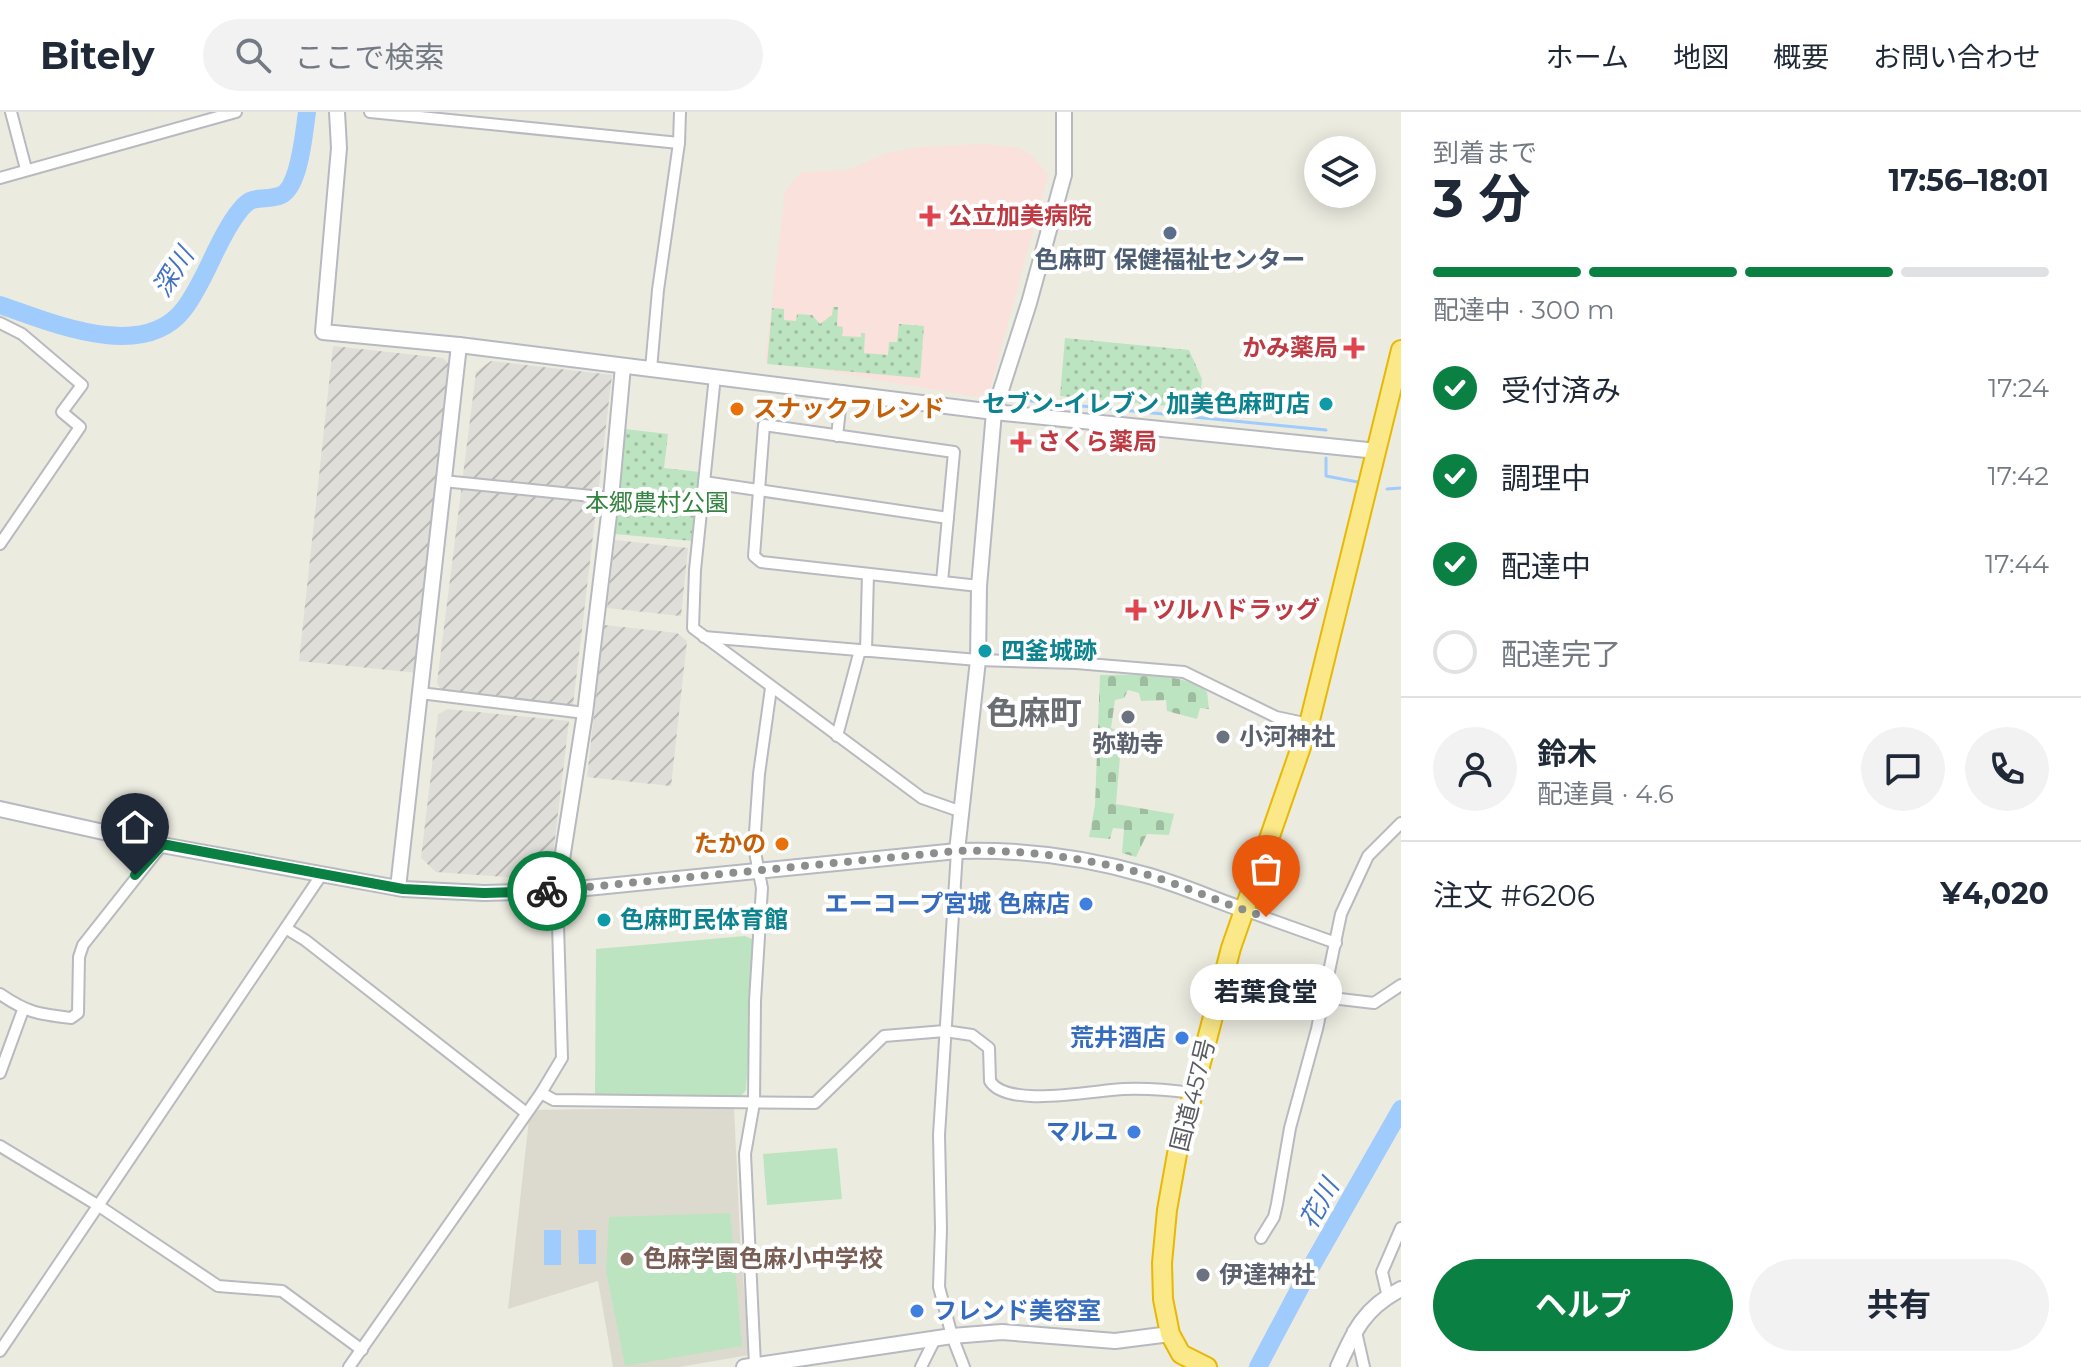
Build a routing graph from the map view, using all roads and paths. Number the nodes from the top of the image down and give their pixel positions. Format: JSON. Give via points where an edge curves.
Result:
{"nodes":[{"id":1,"x":11,"y":112,"type":"edge"},
{"id":2,"x":236,"y":112,"type":"edge"},
{"id":3,"x":337,"y":112,"type":"edge"},
{"id":4,"x":370,"y":112,"type":"edge"},
{"id":5,"x":680,"y":112,"type":"edge"},
{"id":6,"x":1064,"y":112,"type":"edge"},
{"id":7,"x":679,"y":143,"type":"junction"},
{"id":8,"x":26,"y":169,"type":"junction"},
{"id":9,"x":0,"y":178,"type":"edge"},
{"id":10,"x":0,"y":323,"type":"edge"},
{"id":11,"x":459,"y":345,"type":"junction"},
{"id":12,"x":1401,"y":350,"type":"edge"},
{"id":13,"x":623,"y":366,"type":"junction"},
{"id":14,"x":651,"y":369,"type":"junction"},
{"id":15,"x":715,"y":376,"type":"junction"},
{"id":16,"x":842,"y":391,"type":"junction"},
{"id":17,"x":994,"y":412,"type":"junction"},
{"id":18,"x":837,"y":436,"type":"junction"},
{"id":19,"x":1377,"y":451,"type":"junction"},
{"id":20,"x":443,"y":481,"type":"junction"},
{"id":21,"x":704,"y":482,"type":"junction"},
{"id":22,"x":758,"y":490,"type":"junction"},
{"id":23,"x":611,"y":498,"type":"junction"},
{"id":24,"x":948,"y":518,"type":"junction"},
{"id":25,"x":0,"y":544,"type":"edge"},
{"id":26,"x":868,"y":574,"type":"junction"},
{"id":27,"x":942,"y":582,"type":"junction"},
{"id":28,"x":979,"y":586,"type":"junction"},
{"id":29,"x":704,"y":637,"type":"junction"},
{"id":30,"x":863,"y":650,"type":"junction"},
{"id":31,"x":978,"y":660,"type":"junction"},
{"id":32,"x":771,"y":688,"type":"junction"},
{"id":33,"x":420,"y":693,"type":"junction"},
{"id":34,"x":585,"y":713,"type":"junction"},
{"id":35,"x":1309,"y":724,"type":"junction"},
{"id":36,"x":837,"y":736,"type":"junction"},
{"id":37,"x":0,"y":809,"type":"edge"},
{"id":38,"x":962,"y":812,"type":"junction"},
{"id":39,"x":1401,"y":823,"type":"edge"},
{"id":40,"x":162,"y":845,"type":"junction"},
{"id":41,"x":957,"y":851,"type":"junction"},
{"id":42,"x":758,"y":871,"type":"junction"},
{"id":43,"x":322,"y":874,"type":"junction"},
{"id":44,"x":398,"y":888,"type":"junction"},
{"id":45,"x":557,"y":891,"type":"junction"},
{"id":46,"x":1244,"y":910,"type":"junction"},
{"id":47,"x":287,"y":929,"type":"junction"},
{"id":48,"x":1336,"y":943,"type":"junction"},
{"id":49,"x":1401,"y":985,"type":"edge"},
{"id":50,"x":0,"y":994,"type":"edge"},
{"id":51,"x":1323,"y":997,"type":"junction"},
{"id":52,"x":23,"y":1010,"type":"junction"},
{"id":53,"x":945,"y":1031,"type":"junction"},
{"id":54,"x":0,"y":1073,"type":"edge"},
{"id":55,"x":541,"y":1093,"type":"junction"},
{"id":56,"x":1193,"y":1093,"type":"junction"},
{"id":57,"x":754,"y":1103,"type":"junction"},
{"id":58,"x":525,"y":1112,"type":"junction"},
{"id":59,"x":0,"y":1146,"type":"edge"},
{"id":60,"x":99,"y":1206,"type":"junction"},
{"id":61,"x":1401,"y":1228,"type":"edge"},
{"id":62,"x":1261,"y":1238,"type":"dead end"},
{"id":63,"x":1394,"y":1293,"type":"edge"},
{"id":64,"x":1353,"y":1331,"type":"junction"},
{"id":65,"x":1170,"y":1334,"type":"junction"},
{"id":66,"x":952,"y":1336,"type":"junction"},
{"id":67,"x":935,"y":1339,"type":"junction"},
{"id":68,"x":362,"y":1350,"type":"junction"},
{"id":69,"x":0,"y":1351,"type":"edge"},
{"id":70,"x":750,"y":1366,"type":"edge"},
{"id":71,"x":349,"y":1367,"type":"edge"},
{"id":72,"x":921,"y":1367,"type":"edge"},
{"id":73,"x":964,"y":1367,"type":"edge"},
{"id":74,"x":1205,"y":1367,"type":"edge"},
{"id":75,"x":1338,"y":1367,"type":"edge"},
{"id":76,"x":1364,"y":1367,"type":"edge"}],
"edges":[{"from":1,"to":8,"type":"street"},
{"from":2,"to":8,"type":"street"},
{"from":3,"to":11,"type":"street","via":[[339,148],[323,332]]},
{"from":4,"to":7,"type":"street"},
{"from":5,"to":7,"type":"street"},
{"from":6,"to":17,"type":"street","via":[[1064,175]]},
{"from":7,"to":14,"type":"street"},
{"from":8,"to":9,"type":"street"},
{"from":10,"to":25,"type":"street","via":[[22,334],[82,385],[62,412],[80,427]]},
{"from":11,"to":13,"type":"street"},
{"from":11,"to":20,"type":"street"},
{"from":12,"to":19,"type":"highway","name":"国道457号"},
{"from":13,"to":14,"type":"street"},
{"from":13,"to":23,"type":"street"},
{"from":14,"to":15,"type":"street"},
{"from":15,"to":16,"type":"street"},
{"from":15,"to":21,"type":"street"},
{"from":16,"to":17,"type":"street"},
{"from":16,"to":18,"type":"street"},
{"from":17,"to":19,"type":"street"},
{"from":17,"to":28,"type":"street"},
{"from":18,"to":22,"type":"street","via":[[764,425]]},
{"from":18,"to":24,"type":"street","via":[[954,452]]},
{"from":19,"to":35,"type":"highway","name":"国道457号"},
{"from":20,"to":23,"type":"street"},
{"from":20,"to":33,"type":"street"},
{"from":21,"to":22,"type":"street"},
{"from":21,"to":29,"type":"street","via":[[693,628]]},
{"from":22,"to":24,"type":"street"},
{"from":22,"to":26,"type":"street","via":[[754,556],[761,562]]},
{"from":23,"to":34,"type":"street"},
{"from":24,"to":27,"type":"street"},
{"from":26,"to":27,"type":"street"},
{"from":26,"to":30,"type":"street"},
{"from":27,"to":28,"type":"street"},
{"from":28,"to":31,"type":"street"},
{"from":29,"to":30,"type":"street"},
{"from":29,"to":32,"type":"street"},
{"from":30,"to":31,"type":"street"},
{"from":30,"to":36,"type":"street"},
{"from":31,"to":35,"type":"street","via":[[1184,672],[1276,717]]},
{"from":31,"to":38,"type":"street"},
{"from":32,"to":36,"type":"street"},
{"from":32,"to":42,"type":"street","via":[[756,798]]},
{"from":33,"to":34,"type":"street"},
{"from":33,"to":44,"type":"street"},
{"from":34,"to":45,"type":"street"},
{"from":35,"to":46,"type":"highway","name":"国道457号"},
{"from":36,"to":38,"type":"street","via":[[922,798]]},
{"from":37,"to":40,"type":"street"},
{"from":38,"to":41,"type":"street"},
{"from":39,"to":48,"type":"street","via":[[1368,856],[1341,914]]},
{"from":40,"to":43,"type":"street"},
{"from":40,"to":52,"type":"street","via":[[83,945],[78,1013],[71,1018]]},
{"from":41,"to":42,"type":"street"},
{"from":41,"to":46,"type":"street","via":[[1008,849],[1067,858],[1145,875]]},
{"from":41,"to":53,"type":"street"},
{"from":42,"to":45,"type":"street"},
{"from":42,"to":57,"type":"street","via":[[762,888]]},
{"from":43,"to":44,"type":"street"},
{"from":43,"to":47,"type":"street"},
{"from":44,"to":45,"type":"street"},
{"from":45,"to":55,"type":"street","via":[[562,1058]]},
{"from":46,"to":48,"type":"street"},
{"from":46,"to":56,"type":"highway","name":"国道457号"},
{"from":47,"to":58,"type":"street"},
{"from":47,"to":60,"type":"street"},
{"from":48,"to":51,"type":"street"},
{"from":49,"to":51,"type":"street","via":[[1374,1003]]},
{"from":50,"to":52,"type":"street"},
{"from":51,"to":62,"type":"street","via":[[1274,1217]]},
{"from":52,"to":54,"type":"street"},
{"from":53,"to":56,"type":"street","via":[[972,1035],[989,1048],[990,1081],[999,1091],[1068,1095],[1156,1088]]},
{"from":53,"to":57,"type":"street","via":[[884,1036],[815,1103]]},
{"from":53,"to":66,"type":"street","via":[[939,1287]]},
{"from":55,"to":57,"type":"street","via":[[554,1100]]},
{"from":55,"to":58,"type":"street"},
{"from":56,"to":65,"type":"highway","name":"国道457号","via":[[1165,1236],[1163,1299]]},
{"from":57,"to":70,"type":"street","via":[[745,1154]]},
{"from":58,"to":68,"type":"street"},
{"from":59,"to":60,"type":"street"},
{"from":60,"to":68,"type":"street","via":[[218,1286],[282,1291]]},
{"from":60,"to":69,"type":"street"},
{"from":61,"to":63,"type":"street","via":[[1382,1272]]},
{"from":63,"to":64,"type":"street","via":[[1366,1313]]},
{"from":64,"to":75,"type":"street"},
{"from":64,"to":76,"type":"street"},
{"from":65,"to":66,"type":"street","via":[[1115,1341],[1002,1332]]},
{"from":65,"to":74,"type":"highway","via":[[1181,1354]]},
{"from":66,"to":67,"type":"street"},
{"from":66,"to":73,"type":"street"},
{"from":67,"to":70,"type":"street"},
{"from":67,"to":72,"type":"street"},
{"from":68,"to":71,"type":"street"}]}
